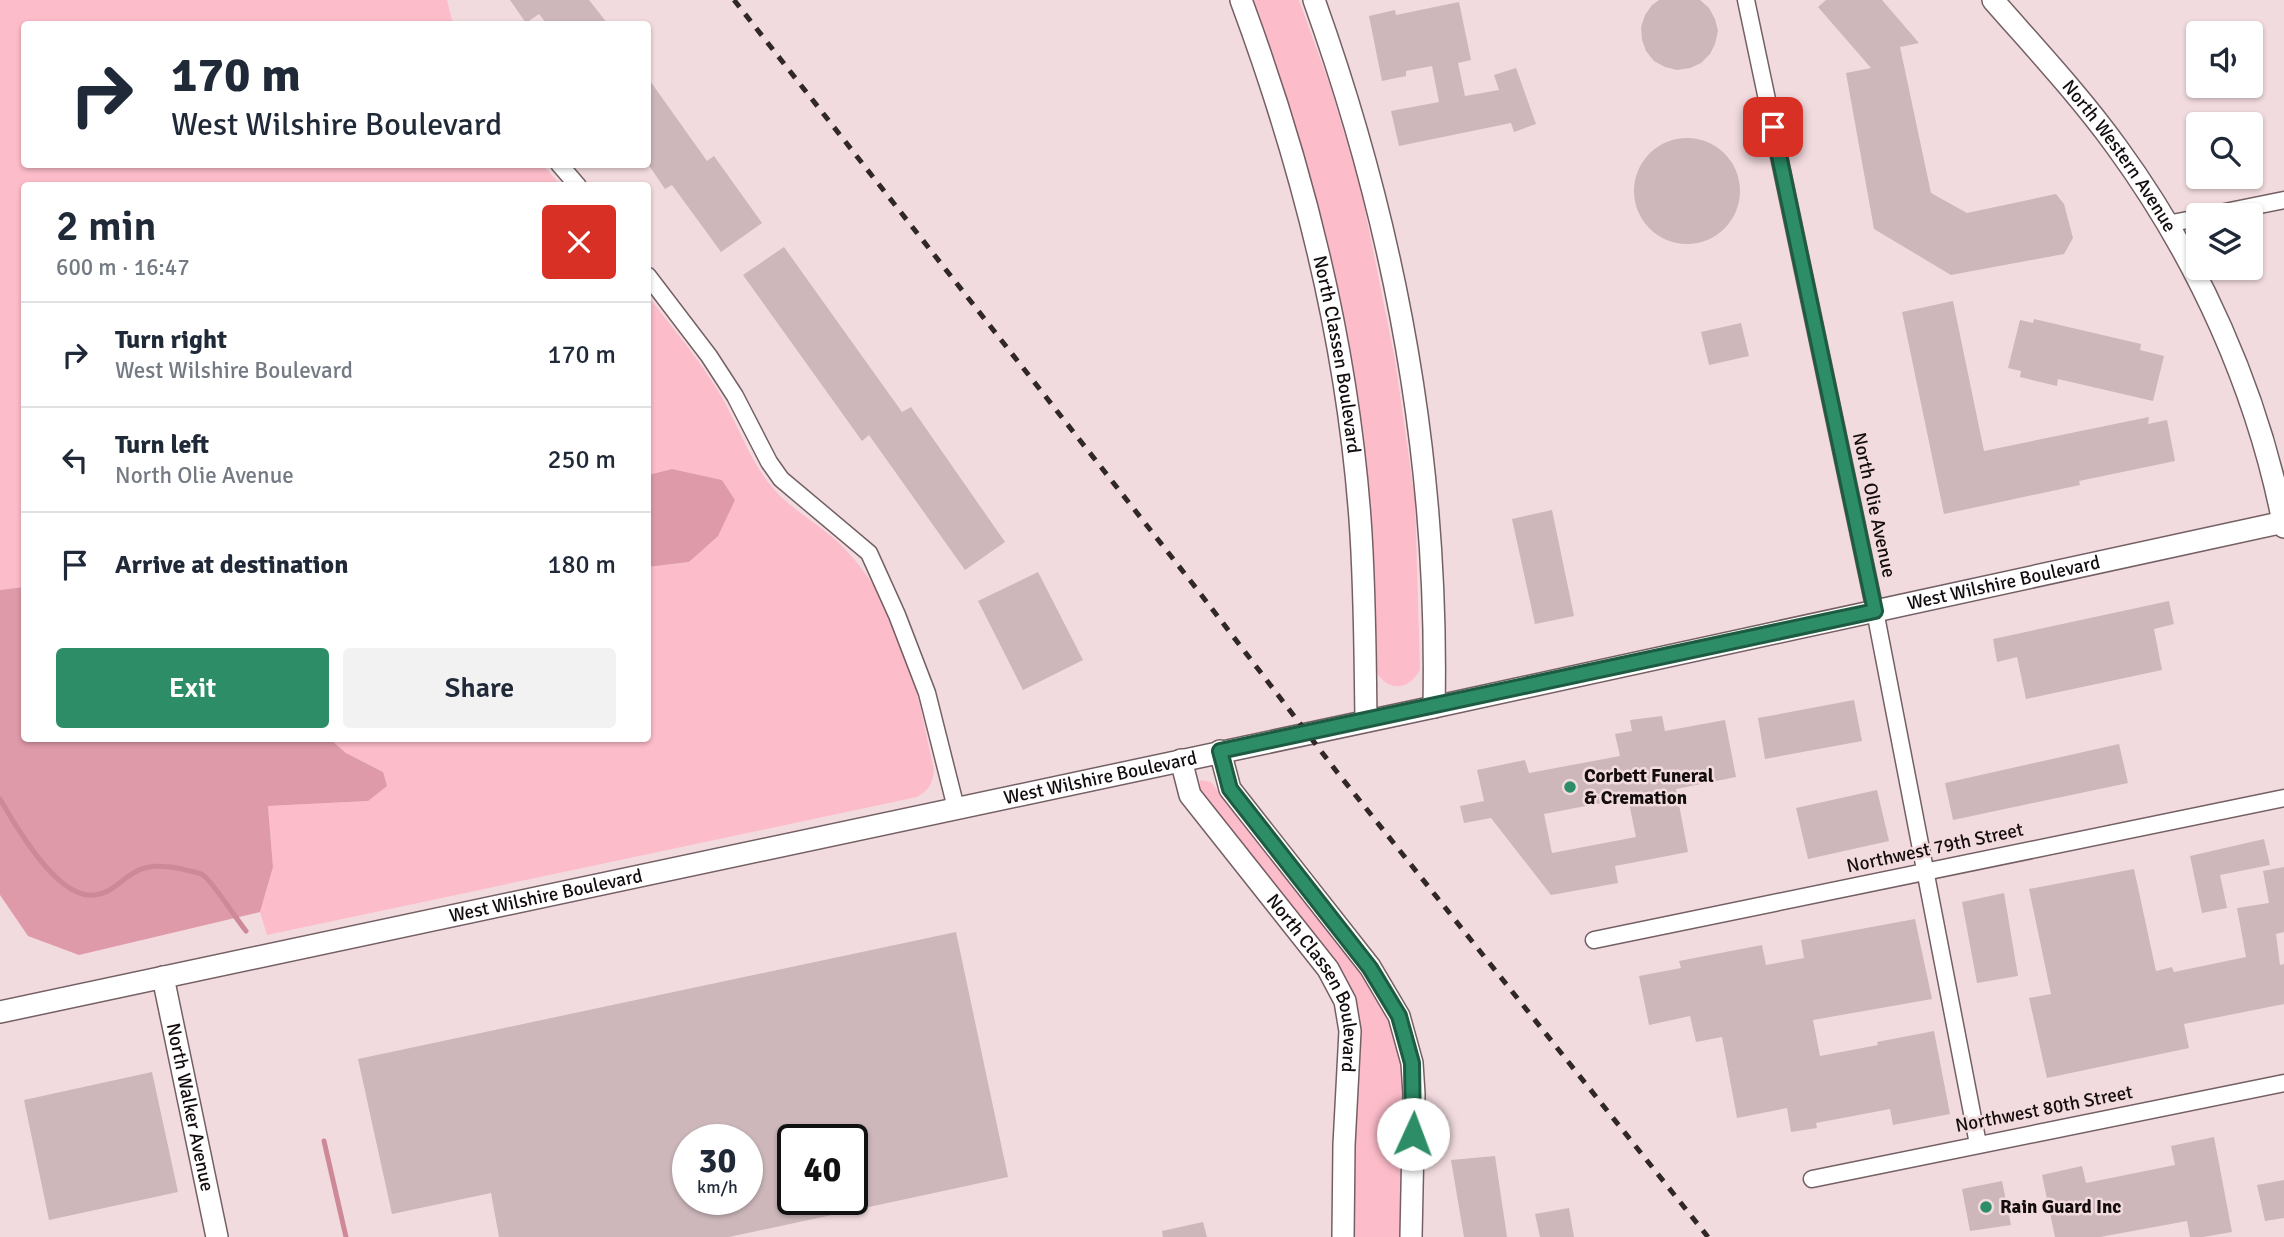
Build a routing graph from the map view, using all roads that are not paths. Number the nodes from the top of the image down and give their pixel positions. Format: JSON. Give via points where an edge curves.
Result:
{"nodes":[{"id":1,"x":1241,"y":0,"type":"edge"},
{"id":2,"x":1314,"y":0,"type":"edge"},
{"id":3,"x":1746,"y":0,"type":"edge"},
{"id":4,"x":1993,"y":0,"type":"edge"},
{"id":5,"x":562,"y":168,"type":"edge"},
{"id":6,"x":575,"y":182,"type":"edge"},
{"id":7,"x":2284,"y":200,"type":"edge"},
{"id":8,"x":2263,"y":204,"type":"edge"},
{"id":9,"x":2186,"y":220,"type":"edge"},
{"id":10,"x":2168,"y":224,"type":"junction"},
{"id":11,"x":651,"y":280,"type":"edge"},
{"id":12,"x":2284,"y":524,"type":"edge"},
{"id":13,"x":1875,"y":611,"type":"junction"},
{"id":14,"x":1434,"y":707,"type":"junction"},
{"id":15,"x":1366,"y":720,"type":"junction"},
{"id":16,"x":1220,"y":751,"type":"junction"},
{"id":17,"x":1181,"y":760,"type":"junction"},
{"id":18,"x":2284,"y":799,"type":"edge"},
{"id":19,"x":956,"y":808,"type":"junction"},
{"id":20,"x":1924,"y":871,"type":"junction"},
{"id":21,"x":1594,"y":940,"type":"dead end"},
{"id":22,"x":163,"y":977,"type":"junction"},
{"id":23,"x":0,"y":1012,"type":"edge"},
{"id":24,"x":2284,"y":1083,"type":"edge"},
{"id":25,"x":1978,"y":1144,"type":"junction"},
{"id":26,"x":1812,"y":1179,"type":"dead end"},
{"id":27,"x":217,"y":1237,"type":"edge"},
{"id":28,"x":1343,"y":1237,"type":"edge"},
{"id":29,"x":1411,"y":1237,"type":"edge"}],
"edges":[{"from":1,"to":15,"type":"main road","name":"North Classen Boulevard","via":[[1296,165],[1340,359],[1360,519]]},
{"from":2,"to":14,"type":"main road","via":[[1374,193],[1407,346],[1427,504]]},
{"from":3,"to":13,"type":"street","name":"North Olie Avenue"},
{"from":4,"to":10,"type":"main road","name":"North Western Avenue","via":[[2110,138]]},
{"from":5,"to":6,"type":"street"},
{"from":7,"to":8,"type":"street"},
{"from":9,"to":10,"type":"street"},
{"from":10,"to":12,"type":"main road","name":"North Western Avenue","via":[[2221,327],[2245,388]]},
{"from":11,"to":19,"type":"street","via":[[709,356],[781,479],[869,553],[927,693]]},
{"from":12,"to":13,"type":"main road","name":"West Wilshire Boulevard"},
{"from":13,"to":14,"type":"main road","name":"West Wilshire Boulevard"},
{"from":13,"to":20,"type":"street","name":"North Olie Avenue"},
{"from":14,"to":15,"type":"main road","name":"West Wilshire Boulevard"},
{"from":15,"to":16,"type":"main road","name":"West Wilshire Boulevard"},
{"from":16,"to":17,"type":"main road","name":"West Wilshire Boulevard"},
{"from":16,"to":29,"type":"main road","name":"North Classen Boulevard","via":[[1230,789],[1370,968],[1399,1016],[1412,1063],[1414,1094]]},
{"from":17,"to":19,"type":"main road","name":"West Wilshire Boulevard"},
{"from":17,"to":28,"type":"main road","name":"North Classen Boulevard","via":[[1190,795],[1328,970],[1345,1001],[1350,1031]]},
{"from":18,"to":20,"type":"street","name":"Northwest 79th Street"},
{"from":19,"to":22,"type":"main road","name":"West Wilshire Boulevard"},
{"from":20,"to":21,"type":"street","name":"Northwest 79th Street"},
{"from":20,"to":25,"type":"street","name":"North Olie Avenue"},
{"from":22,"to":23,"type":"main road","name":"West Wilshire Boulevard"},
{"from":22,"to":27,"type":"main road","name":"North Walker Avenue"},
{"from":24,"to":25,"type":"street","name":"Northwest 80th Street"},
{"from":25,"to":26,"type":"street","name":"Northwest 80th Street"}]}
